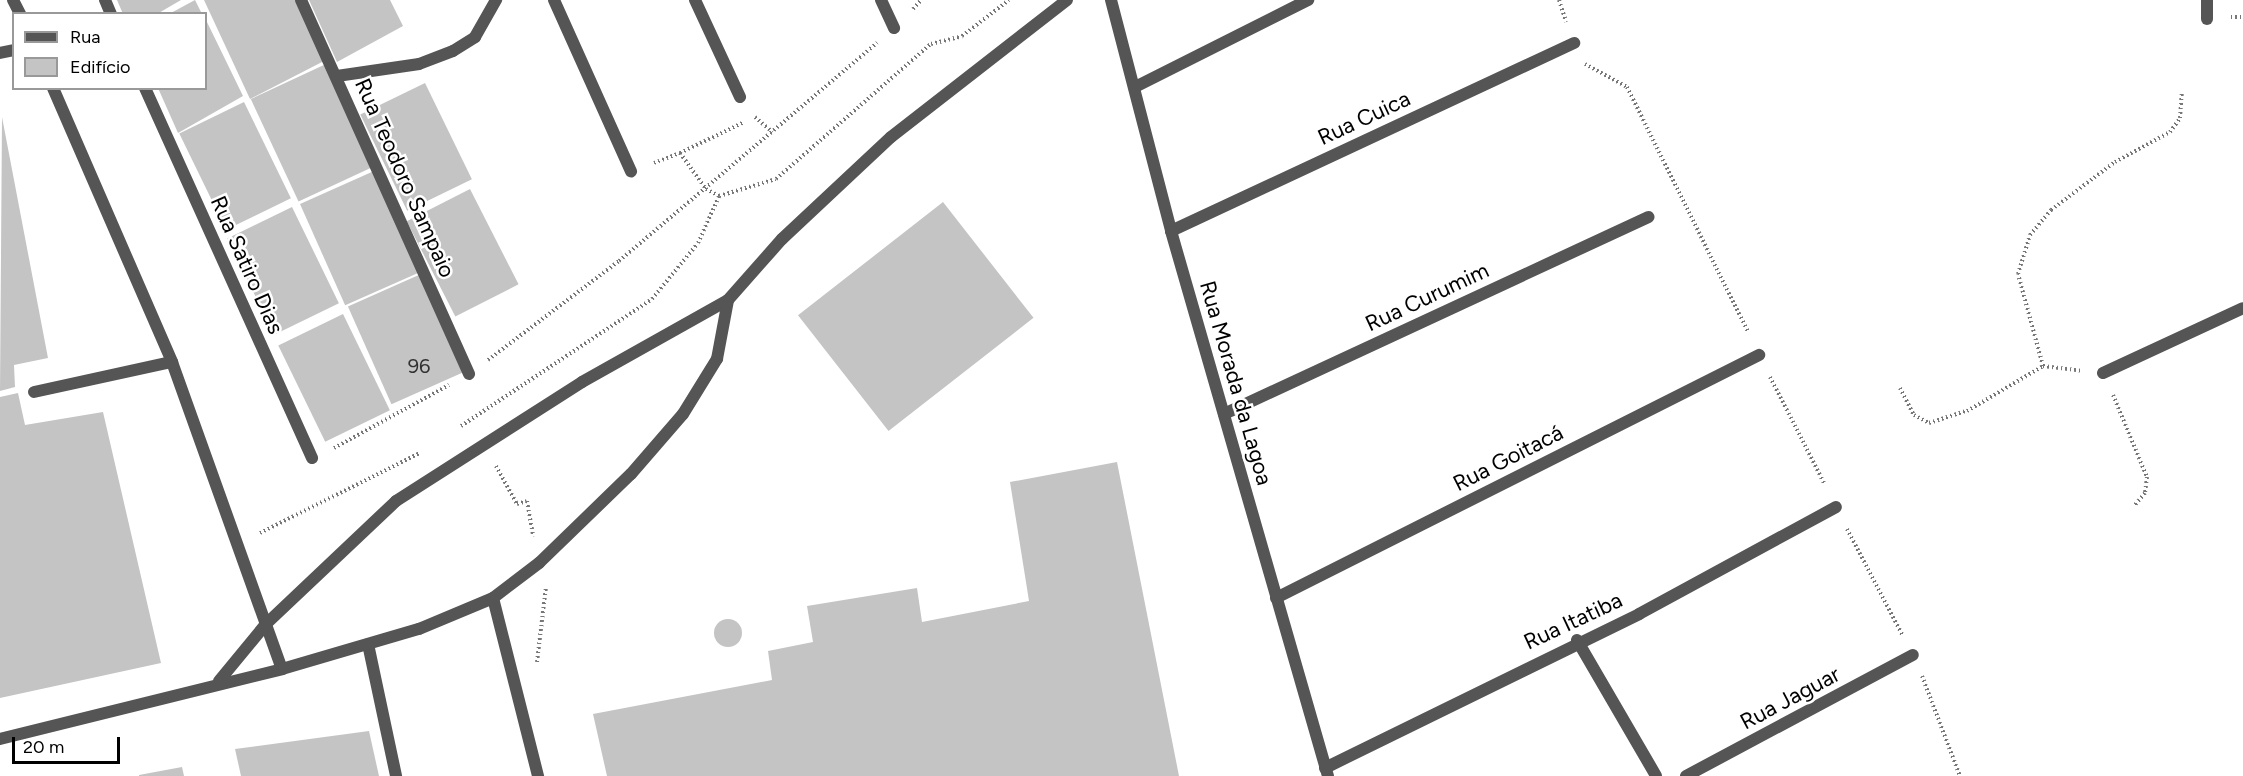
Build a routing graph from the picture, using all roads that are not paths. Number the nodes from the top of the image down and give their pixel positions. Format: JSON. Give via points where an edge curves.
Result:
{"nodes":[{"id":1,"x":302,"y":0,"type":"edge"},
{"id":2,"x":496,"y":0,"type":"edge"},
{"id":3,"x":554,"y":0,"type":"edge"},
{"id":4,"x":695,"y":0,"type":"edge"},
{"id":5,"x":881,"y":0,"type":"edge"},
{"id":6,"x":1067,"y":0,"type":"edge"},
{"id":7,"x":1111,"y":0,"type":"edge"},
{"id":8,"x":1308,"y":0,"type":"edge"},
{"id":9,"x":2207,"y":0,"type":"edge"},
{"id":10,"x":2206,"y":19,"type":"dead end"},
{"id":11,"x":894,"y":28,"type":"road end"},
{"id":12,"x":1574,"y":43,"type":"road end"},
{"id":13,"x":336,"y":76,"type":"junction"},
{"id":14,"x":1135,"y":87,"type":"junction"},
{"id":15,"x":54,"y":90,"type":"edge"},
{"id":16,"x":146,"y":90,"type":"edge"},
{"id":17,"x":740,"y":97,"type":"road end"},
{"id":18,"x":631,"y":171,"type":"road end"},
{"id":19,"x":1648,"y":217,"type":"dead end"},
{"id":20,"x":1171,"y":231,"type":"junction"},
{"id":21,"x":728,"y":300,"type":"junction"},
{"id":22,"x":2243,"y":308,"type":"edge"},
{"id":23,"x":1759,"y":355,"type":"road end"},
{"id":24,"x":172,"y":362,"type":"junction"},
{"id":25,"x":2103,"y":373,"type":"road end"},
{"id":26,"x":469,"y":374,"type":"road end"},
{"id":27,"x":34,"y":392,"type":"dead end"},
{"id":28,"x":1224,"y":414,"type":"junction"},
{"id":29,"x":312,"y":458,"type":"road end"},
{"id":30,"x":1836,"y":507,"type":"road end"},
{"id":31,"x":493,"y":598,"type":"junction"},
{"id":32,"x":1276,"y":598,"type":"junction"},
{"id":33,"x":266,"y":624,"type":"junction"},
{"id":34,"x":1577,"y":640,"type":"junction"},
{"id":35,"x":368,"y":644,"type":"junction"},
{"id":36,"x":1913,"y":655,"type":"road end"},
{"id":37,"x":282,"y":669,"type":"junction"},
{"id":38,"x":219,"y":681,"type":"junction"},
{"id":39,"x":0,"y":739,"type":"edge"},
{"id":40,"x":1326,"y":772,"type":"edge"},
{"id":41,"x":396,"y":776,"type":"edge"},
{"id":42,"x":538,"y":776,"type":"edge"},
{"id":43,"x":1656,"y":776,"type":"edge"},
{"id":44,"x":1686,"y":776,"type":"edge"}],
"edges":[{"from":1,"to":13,"type":"street","name":"Rua Teodoro Sampaio"},
{"from":2,"to":13,"type":"street","via":[[475,37],[453,51],[419,64]]},
{"from":3,"to":18,"type":"street"},
{"from":4,"to":17,"type":"street"},
{"from":5,"to":11,"type":"street"},
{"from":6,"to":21,"type":"street","via":[[891,137],[782,239]]},
{"from":7,"to":14,"type":"street","name":"Rua Morada da Lagoa"},
{"from":8,"to":14,"type":"street"},
{"from":9,"to":10,"type":"street"},
{"from":12,"to":20,"type":"street","name":"Rua Cuica"},
{"from":13,"to":26,"type":"street","name":"Rua Teodoro Sampaio"},
{"from":14,"to":20,"type":"street","name":"Rua Morada da Lagoa"},
{"from":15,"to":24,"type":"street"},
{"from":16,"to":29,"type":"street","name":"Rua Satiro Dias"},
{"from":19,"to":28,"type":"street","name":"Rua Curumim"},
{"from":20,"to":28,"type":"street","name":"Rua Morada da Lagoa"},
{"from":21,"to":31,"type":"street","via":[[717,359],[683,414],[631,474],[539,563]]},
{"from":21,"to":33,"type":"street","via":[[582,382],[396,501]]},
{"from":22,"to":25,"type":"street"},
{"from":23,"to":32,"type":"street","name":"Rua Goitacá"},
{"from":24,"to":27,"type":"street"},
{"from":24,"to":33,"type":"street"},
{"from":28,"to":32,"type":"street","name":"Rua Morada da Lagoa"},
{"from":30,"to":34,"type":"street","name":"Rua Itatiba","via":[[1639,614]]},
{"from":31,"to":35,"type":"street","via":[[458,616]]},
{"from":31,"to":42,"type":"street"},
{"from":32,"to":40,"type":"street","name":"Rua Morada da Lagoa"},
{"from":33,"to":37,"type":"street"},
{"from":33,"to":38,"type":"street"},
{"from":34,"to":40,"type":"street","name":"Rua Itatiba"},
{"from":34,"to":43,"type":"street"},
{"from":35,"to":37,"type":"street"},
{"from":35,"to":41,"type":"street"},
{"from":36,"to":44,"type":"street","name":"Rua Jaguar"},
{"from":37,"to":38,"type":"street"},
{"from":38,"to":39,"type":"street","via":[[96,719]]}]}
